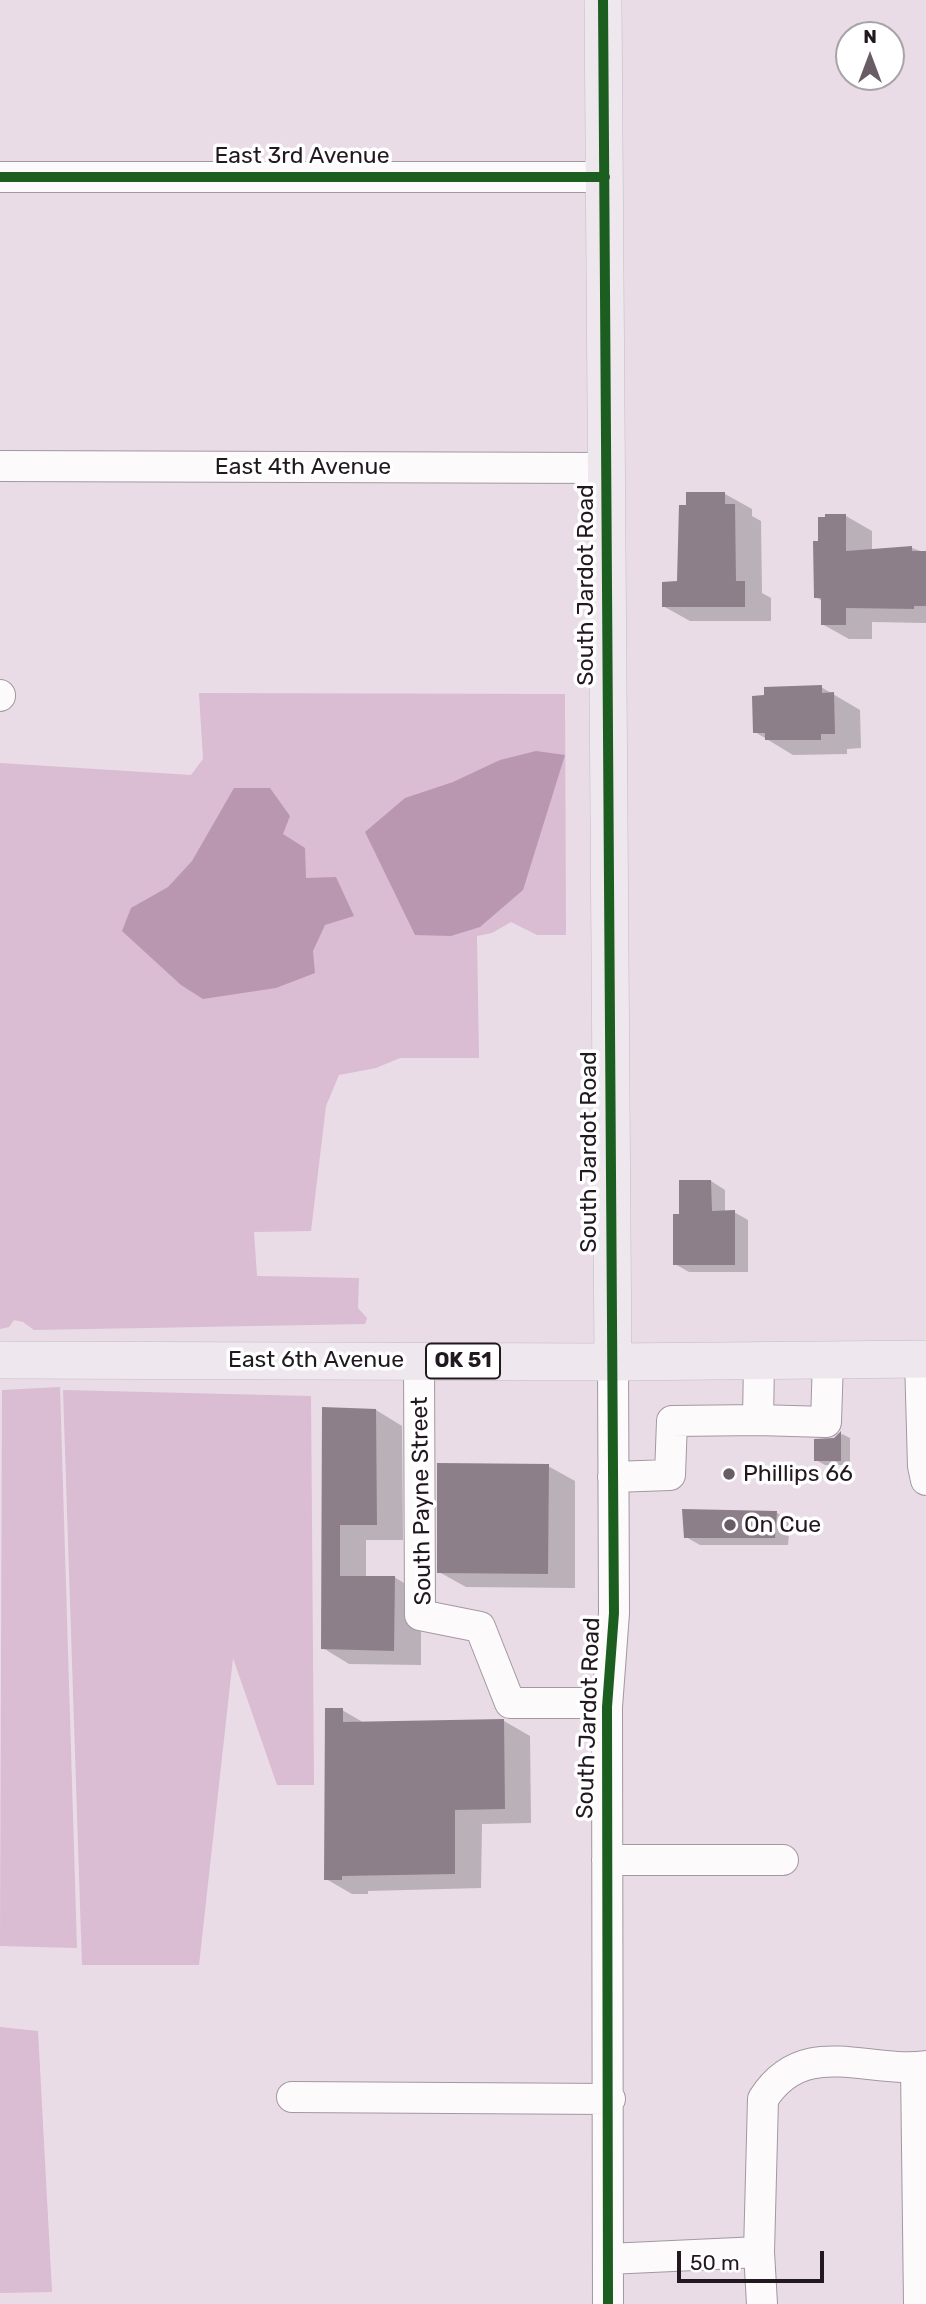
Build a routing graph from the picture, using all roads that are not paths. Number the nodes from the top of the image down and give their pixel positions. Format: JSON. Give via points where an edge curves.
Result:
{"nodes":[{"id":1,"x":603,"y":0,"type":"edge"},
{"id":2,"x":0,"y":177,"type":"edge"},
{"id":3,"x":605,"y":177,"type":"junction"},
{"id":4,"x":0,"y":466,"type":"edge"},
{"id":5,"x":607,"y":468,"type":"junction"},
{"id":6,"x":923,"y":1359,"type":"edge"},
{"id":7,"x":0,"y":1360,"type":"edge"},
{"id":8,"x":419,"y":1360,"type":"junction"},
{"id":9,"x":828,"y":1360,"type":"junction"},
{"id":10,"x":760,"y":1361,"type":"junction"},
{"id":11,"x":613,"y":1362,"type":"junction"},
{"id":12,"x":758,"y":1420,"type":"junction"},
{"id":13,"x":925,"y":1434,"type":"edge"},
{"id":14,"x":613,"y":1477,"type":"junction"},
{"id":15,"x":926,"y":1480,"type":"edge"},
{"id":16,"x":607,"y":1707,"type":"junction"},
{"id":17,"x":607,"y":1860,"type":"junction"},
{"id":18,"x":783,"y":1860,"type":"dead end"},
{"id":19,"x":921,"y":2067,"type":"edge"},
{"id":20,"x":292,"y":2097,"type":"dead end"},
{"id":21,"x":610,"y":2099,"type":"junction"},
{"id":22,"x":759,"y":2252,"type":"junction"},
{"id":23,"x":608,"y":2259,"type":"junction"},
{"id":24,"x":608,"y":2304,"type":"edge"},
{"id":25,"x":762,"y":2304,"type":"edge"},
{"id":26,"x":919,"y":2304,"type":"edge"}],
"edges":[{"from":1,"to":3,"type":"main road","name":"South Jardot Road"},
{"from":2,"to":3,"type":"street","name":"East 3rd Avenue"},
{"from":3,"to":5,"type":"main road","name":"South Jardot Road"},
{"from":4,"to":5,"type":"street","name":"East 4th Avenue"},
{"from":5,"to":11,"type":"main road","name":"South Jardot Road"},
{"from":6,"to":9,"type":"main road","name":"East 6th Avenue","number":"OK 51"},
{"from":6,"to":13,"type":"street"},
{"from":7,"to":8,"type":"main road","name":"East 6th Avenue","number":"OK 51"},
{"from":8,"to":11,"type":"main road","name":"East 6th Avenue","number":"OK 51"},
{"from":8,"to":16,"type":"street","name":"South Payne Street","via":[[420,1615],[480,1627],[510,1703]]},
{"from":9,"to":10,"type":"main road","name":"East 6th Avenue","number":"OK 51"},
{"from":9,"to":12,"type":"street","via":[[826,1422]]},
{"from":10,"to":11,"type":"main road","name":"East 6th Avenue","number":"OK 51"},
{"from":10,"to":12,"type":"street"},
{"from":11,"to":14,"type":"street","name":"South Jardot Road"},
{"from":12,"to":14,"type":"street","via":[[672,1421],[670,1475]]},
{"from":13,"to":15,"type":"street"},
{"from":14,"to":16,"type":"street","name":"South Jardot Road","via":[[614,1613]]},
{"from":16,"to":17,"type":"street","name":"South Jardot Road"},
{"from":17,"to":18,"type":"street"},
{"from":17,"to":21,"type":"street","name":"South Jardot Road"},
{"from":19,"to":22,"type":"street","via":[[824,2061],[796,2067],[775,2081],[764,2099]]},
{"from":19,"to":26,"type":"street"},
{"from":20,"to":21,"type":"street"},
{"from":21,"to":23,"type":"street","name":"South Jardot Road"},
{"from":22,"to":23,"type":"street"},
{"from":22,"to":25,"type":"street"},
{"from":23,"to":24,"type":"street","name":"South Jardot Road"}]}
